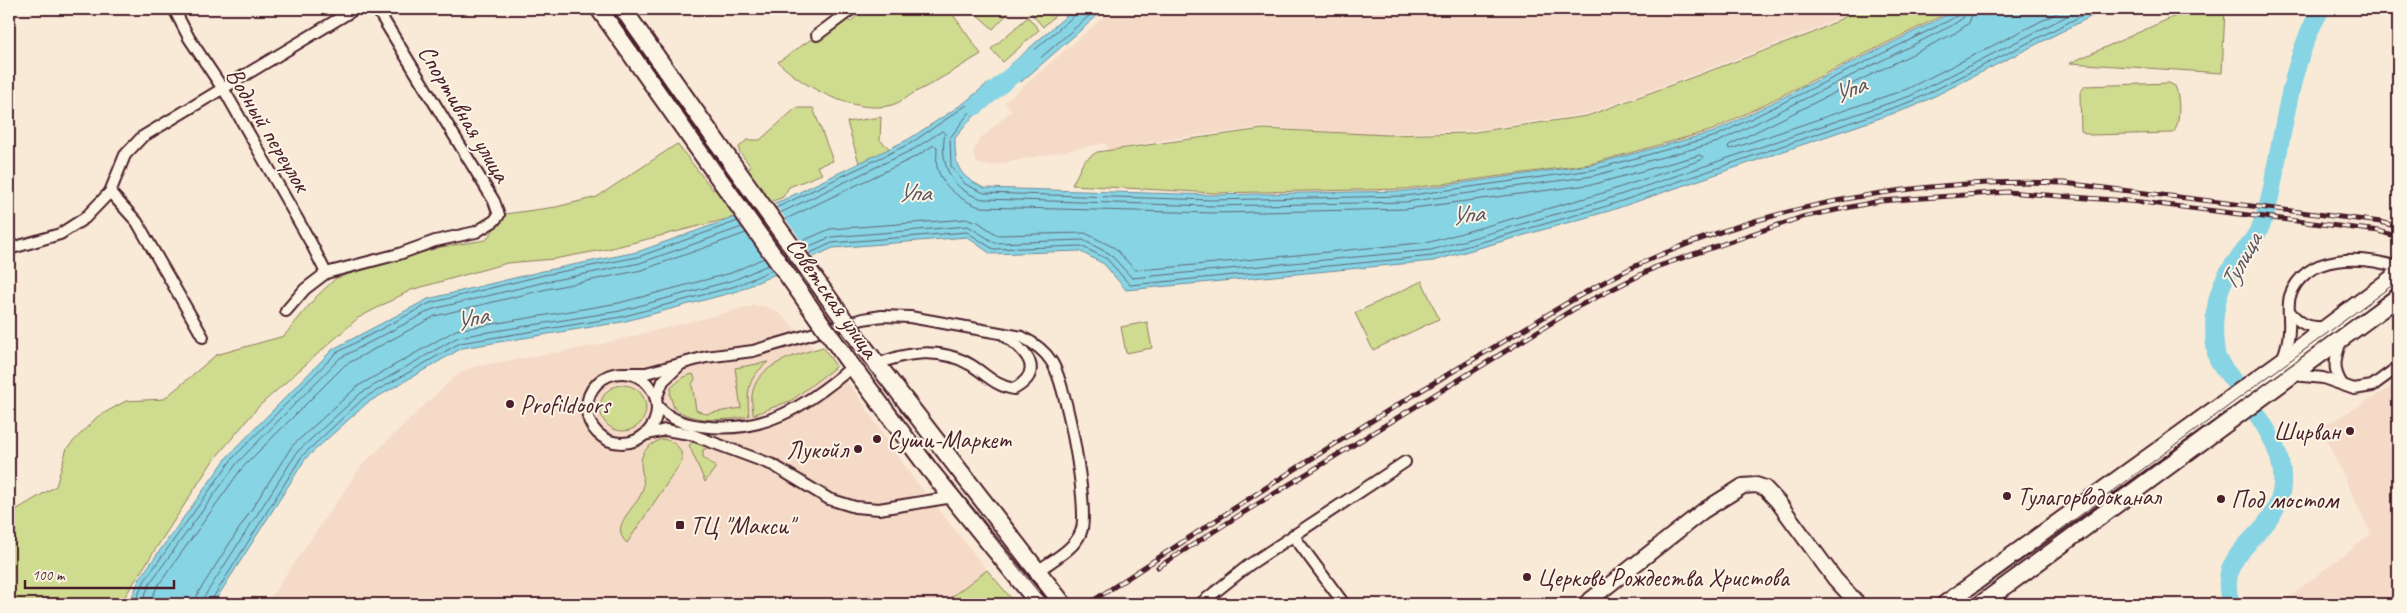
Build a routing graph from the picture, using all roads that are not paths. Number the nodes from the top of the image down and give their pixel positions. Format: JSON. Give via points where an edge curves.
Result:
{"nodes":[{"id":1,"x":174,"y":9,"type":"edge"},
{"id":2,"x":355,"y":9,"type":"edge"},
{"id":3,"x":377,"y":9,"type":"edge"},
{"id":4,"x":599,"y":9,"type":"edge"},
{"id":5,"x":623,"y":9,"type":"edge"},
{"id":6,"x":852,"y":9,"type":"edge"},
{"id":7,"x":817,"y":35,"type":"dead end"},
{"id":8,"x":223,"y":89,"type":"junction"},
{"id":9,"x":110,"y":192,"type":"junction"},
{"id":10,"x":9,"y":249,"type":"edge"},
{"id":11,"x":2398,"y":267,"type":"edge"},
{"id":12,"x":326,"y":273,"type":"junction"},
{"id":13,"x":2398,"y":274,"type":"edge"},
{"id":14,"x":2397,"y":299,"type":"edge"},
{"id":15,"x":286,"y":311,"type":"dead end"},
{"id":16,"x":2289,"y":312,"type":"junction"},
{"id":17,"x":2329,"y":326,"type":"junction"},
{"id":18,"x":1004,"y":335,"type":"junction"},
{"id":19,"x":203,"y":336,"type":"dead end"},
{"id":20,"x":2342,"y":339,"type":"junction"},
{"id":21,"x":686,"y":361,"type":"junction"},
{"id":22,"x":2282,"y":361,"type":"junction"},
{"id":23,"x":849,"y":363,"type":"junction"},
{"id":24,"x":877,"y":365,"type":"junction"},
{"id":25,"x":2398,"y":367,"type":"edge"},
{"id":26,"x":626,"y":373,"type":"junction"},
{"id":27,"x":2293,"y":375,"type":"junction"},
{"id":28,"x":2342,"y":384,"type":"junction"},
{"id":29,"x":656,"y":402,"type":"junction"},
{"id":30,"x":644,"y":435,"type":"junction"},
{"id":31,"x":1405,"y":462,"type":"dead end"},
{"id":32,"x":953,"y":497,"type":"junction"},
{"id":33,"x":2075,"y":510,"type":"junction"},
{"id":34,"x":2096,"y":520,"type":"junction"},
{"id":35,"x":1293,"y":535,"type":"junction"},
{"id":36,"x":1038,"y":575,"type":"junction"},
{"id":37,"x":1039,"y":604,"type":"edge"},
{"id":38,"x":1063,"y":604,"type":"edge"},
{"id":39,"x":1200,"y":604,"type":"edge"},
{"id":40,"x":1344,"y":604,"type":"edge"},
{"id":41,"x":1585,"y":604,"type":"edge"},
{"id":42,"x":1858,"y":604,"type":"edge"},
{"id":43,"x":1945,"y":604,"type":"edge"},
{"id":44,"x":1982,"y":604,"type":"edge"}],
"edges":[{"from":1,"to":8,"type":"street","name":"Водный переулок"},
{"from":2,"to":8,"type":"street"},
{"from":3,"to":12,"type":"street","name":"Спортивная улица","via":[[489,193],[498,215],[476,232]]},
{"from":4,"to":23,"type":"main road","name":"Советская улица","bridge":true},
{"from":5,"to":24,"type":"main road","name":"Советская улица","bridge":true},
{"from":6,"to":7,"type":"street"},
{"from":8,"to":9,"type":"street","via":[[142,137],[125,155]]},
{"from":8,"to":12,"type":"street","name":"Водный переулок"},
{"from":9,"to":10,"type":"street","via":[[71,228]]},
{"from":9,"to":19,"type":"street","via":[[137,222]]},
{"from":11,"to":16,"type":"street","via":[[2377,260],[2345,258],[2316,267],[2297,282],[2290,297]]},
{"from":12,"to":15,"type":"street","via":[[305,289]]},
{"from":13,"to":17,"type":"main road"},
{"from":14,"to":20,"type":"main road"},
{"from":16,"to":17,"type":"street","via":[[2304,325],[2313,328]]},
{"from":16,"to":22,"type":"street","via":[[2288,345]]},
{"from":17,"to":22,"type":"main road"},
{"from":18,"to":21,"type":"street","via":[[910,317],[882,316],[753,351]]},
{"from":18,"to":24,"type":"street","via":[[1024,351],[1031,364],[1023,384],[1014,389],[994,383],[968,364],[948,355],[918,354]]},
{"from":18,"to":36,"type":"street","via":[[1035,343],[1052,362],[1059,376],[1084,510],[1081,533],[1066,552]]},
{"from":20,"to":27,"type":"main road"},
{"from":20,"to":28,"type":"street","via":[[2334,364],[2335,374]]},
{"from":21,"to":26,"type":"street","via":[[646,373]]},
{"from":21,"to":29,"type":"street","via":[[663,381]]},
{"from":22,"to":33,"type":"main road"},
{"from":23,"to":29,"type":"street","via":[[787,414],[753,426],[718,429],[692,425],[669,416]]},
{"from":23,"to":32,"type":"main road","name":"Советская улица"},
{"from":24,"to":36,"type":"main road","name":"Советская улица"},
{"from":25,"to":28,"type":"street","via":[[2372,386],[2354,389]]},
{"from":26,"to":29,"type":"street","via":[[645,381]]},
{"from":26,"to":30,"type":"street","via":[[614,374],[595,385],[587,406],[588,418],[594,428],[611,441],[631,442]]},
{"from":27,"to":28,"type":"street","via":[[2316,376]]},
{"from":27,"to":34,"type":"main road"},
{"from":29,"to":30,"type":"street","via":[[654,422]]},
{"from":30,"to":32,"type":"street","via":[[665,430],[690,434],[773,465],[829,499],[855,507],[879,509]]},
{"from":31,"to":35,"type":"street"},
{"from":32,"to":37,"type":"main road","name":"Советская улица"},
{"from":33,"to":34,"type":"main road"},
{"from":33,"to":43,"type":"main road"},
{"from":34,"to":44,"type":"main road"},
{"from":35,"to":39,"type":"street"},
{"from":35,"to":40,"type":"street"},
{"from":36,"to":38,"type":"main road","name":"Советская улица"},
{"from":41,"to":42,"type":"street","via":[[1703,511],[1744,486],[1756,486],[1765,488],[1778,502],[1835,579]]}]}
